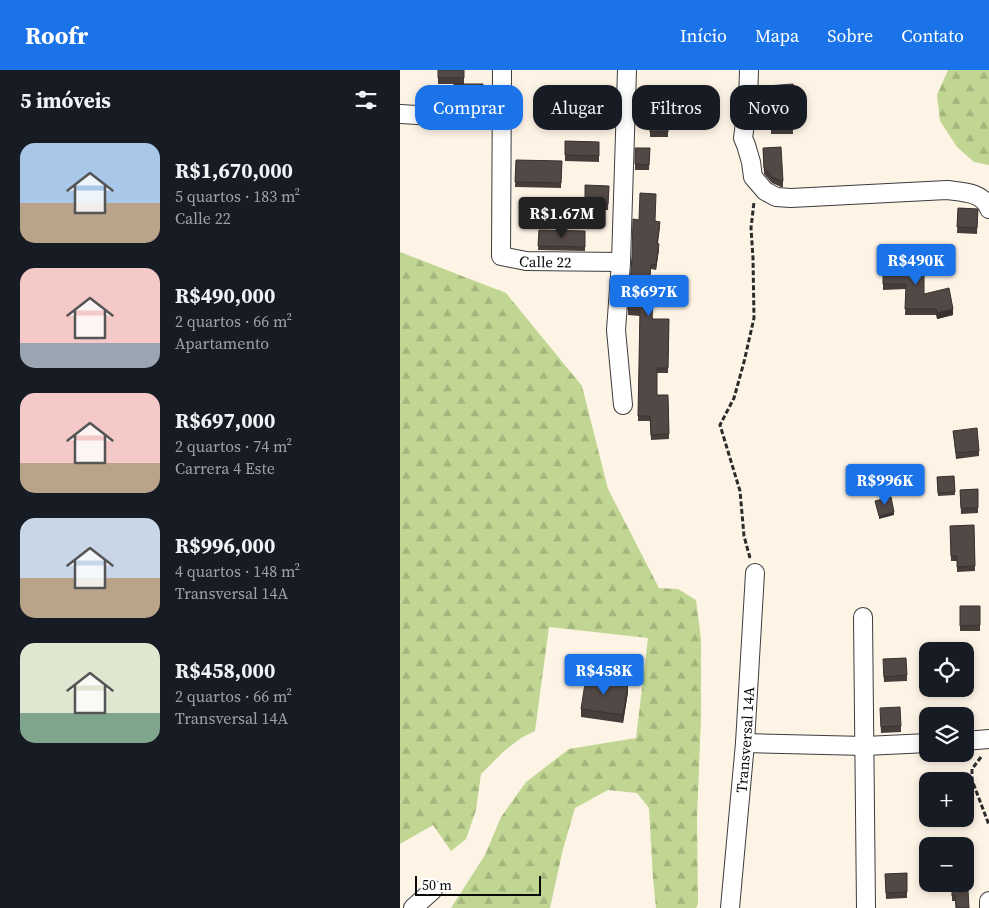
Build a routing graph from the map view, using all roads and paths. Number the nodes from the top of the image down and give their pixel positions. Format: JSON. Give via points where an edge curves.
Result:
{"nodes":[{"id":1,"x":502,"y":70,"type":"edge"},
{"id":2,"x":627,"y":70,"type":"edge"},
{"id":3,"x":749,"y":70,"type":"edge"},
{"id":4,"x":502,"y":85,"type":"edge"},
{"id":5,"x":400,"y":114,"type":"edge"},
{"id":6,"x":415,"y":115,"type":"edge"},
{"id":7,"x":502,"y":130,"type":"edge"},
{"id":8,"x":756,"y":181,"type":"junction"},
{"id":9,"x":989,"y":209,"type":"edge"},
{"id":10,"x":621,"y":262,"type":"junction"},
{"id":11,"x":623,"y":405,"type":"dead end"},
{"id":12,"x":754,"y":572,"type":"joint"},
{"id":13,"x":863,"y":617,"type":"dead end"},
{"id":14,"x":745,"y":743,"type":"junction"},
{"id":15,"x":919,"y":743,"type":"edge"},
{"id":16,"x":974,"y":743,"type":"edge"},
{"id":17,"x":865,"y":746,"type":"junction"},
{"id":18,"x":986,"y":747,"type":"edge"},
{"id":19,"x":989,"y":825,"type":"edge"},
{"id":20,"x":433,"y":890,"type":"dead end"},
{"id":21,"x":989,"y":901,"type":"edge"},
{"id":22,"x":413,"y":908,"type":"edge"},
{"id":23,"x":730,"y":908,"type":"edge"},
{"id":24,"x":866,"y":908,"type":"edge"},
{"id":25,"x":989,"y":908,"type":"edge"}],
"edges":[{"from":1,"to":4,"type":"street"},
{"from":2,"to":10,"type":"street"},
{"from":3,"to":8,"type":"street","via":[[743,138]]},
{"from":5,"to":6,"type":"street"},
{"from":7,"to":10,"type":"street","name":"Calle 22","via":[[501,256],[526,261]]},
{"from":8,"to":9,"type":"street","via":[[776,197],[791,198],[947,190],[981,198]]},
{"from":8,"to":12,"type":"path","via":[[751,228],[754,318],[734,398],[720,425],[740,491],[744,536]]},
{"from":10,"to":11,"type":"street","via":[[616,330]]},
{"from":12,"to":14,"type":"street","name":"Transversal 14A"},
{"from":13,"to":17,"type":"street"},
{"from":14,"to":17,"type":"street"},
{"from":14,"to":23,"type":"street","name":"Transversal 14A"},
{"from":15,"to":17,"type":"street"},
{"from":16,"to":18,"type":"street"},
{"from":17,"to":24,"type":"street"},
{"from":18,"to":19,"type":"path","via":[[972,769],[972,780]]},
{"from":20,"to":22,"type":"street"},
{"from":21,"to":25,"type":"street"}]}
